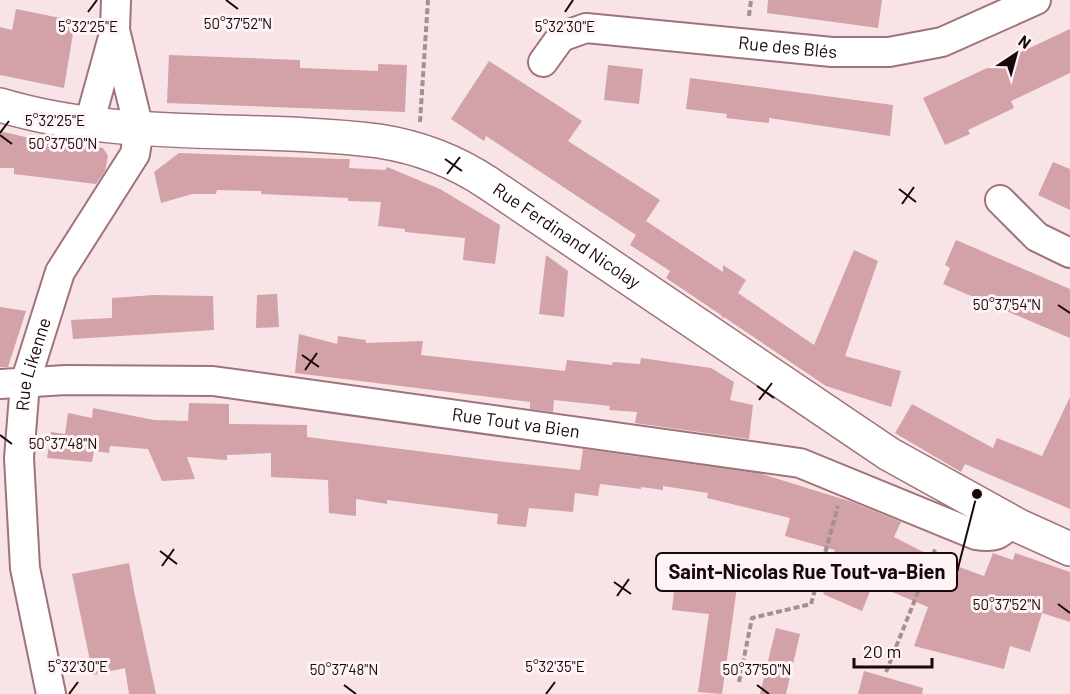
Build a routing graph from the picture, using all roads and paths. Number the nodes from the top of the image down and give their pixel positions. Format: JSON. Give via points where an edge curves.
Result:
{"nodes":[{"id":1,"x":116,"y":0,"type":"edge"},
{"id":2,"x":428,"y":0,"type":"edge"},
{"id":3,"x":1036,"y":0,"type":"edge"},
{"id":4,"x":115,"y":30,"type":"junction"},
{"id":5,"x":543,"y":62,"type":"dead end"},
{"id":6,"x":0,"y":105,"type":"edge"},
{"id":7,"x":420,"y":111,"type":"dead end"},
{"id":8,"x":89,"y":124,"type":"junction"},
{"id":9,"x":139,"y":129,"type":"junction"},
{"id":10,"x":1000,"y":200,"type":"dead end"},
{"id":11,"x":1070,"y":253,"type":"edge"},
{"id":12,"x":13,"y":384,"type":"edge"},
{"id":13,"x":846,"y":482,"type":"junction"},
{"id":14,"x":1011,"y":522,"type":"junction"},
{"id":15,"x":946,"y":524,"type":"junction"},
{"id":16,"x":1070,"y":549,"type":"edge"},
{"id":17,"x":886,"y":672,"type":"dead end"},
{"id":18,"x":739,"y":682,"type":"dead end"},
{"id":19,"x":51,"y":694,"type":"edge"}],
"edges":[{"from":1,"to":4,"type":"street"},
{"from":2,"to":7,"type":"path"},
{"from":3,"to":5,"type":"street","name":"Rue des Blés","via":[[942,42],[889,52],[831,52],[586,28],[561,37]]},
{"from":4,"to":8,"type":"street"},
{"from":4,"to":9,"type":"street"},
{"from":6,"to":8,"type":"street","name":"Rue Ferdinand Nicolay"},
{"from":8,"to":9,"type":"street","name":"Rue Ferdinand Nicolay"},
{"from":9,"to":12,"type":"street","name":"Rue Likenne","via":[[135,154],[60,273]]},
{"from":9,"to":14,"type":"street","name":"Rue Ferdinand Nicolay","via":[[372,140],[414,149],[461,167],[871,442]]},
{"from":10,"to":11,"type":"street","via":[[1037,237]]},
{"from":12,"to":13,"type":"street","name":"Rue Tout va Bien","via":[[66,380],[213,381],[782,460],[800,463]]},
{"from":12,"to":19,"type":"street","name":"Rue Likenne","via":[[25,568]]},
{"from":13,"to":15,"type":"street","name":"Rue Tout va Bien"},
{"from":13,"to":18,"type":"path","via":[[811,604],[752,618]]},
{"from":14,"to":15,"type":"street","name":"Rue Tout va Bien","via":[[994,537]]},
{"from":14,"to":16,"type":"street","name":"Rue Ferdinand Nicolay"},
{"from":15,"to":17,"type":"path"}]}
